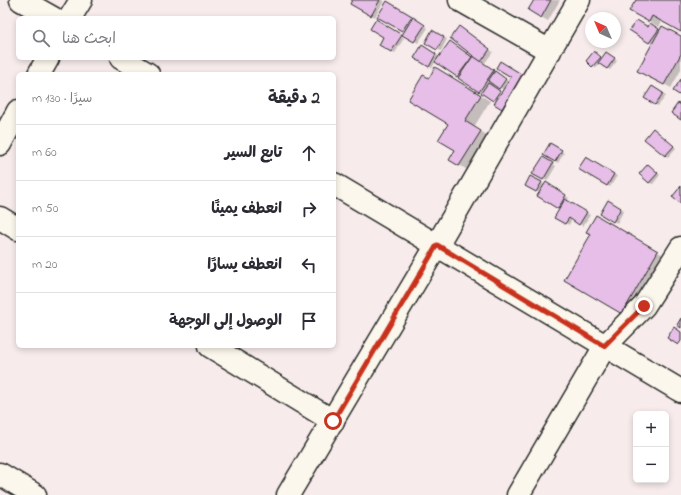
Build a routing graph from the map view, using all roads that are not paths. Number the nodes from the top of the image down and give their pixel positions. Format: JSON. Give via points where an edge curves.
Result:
{"nodes":[{"id":1,"x":21,"y":0,"type":"edge"},
{"id":2,"x":81,"y":0,"type":"edge"},
{"id":3,"x":460,"y":0,"type":"edge"},
{"id":4,"x":579,"y":0,"type":"edge"},
{"id":5,"x":49,"y":16,"type":"edge"},
{"id":6,"x":71,"y":16,"type":"edge"},
{"id":7,"x":550,"y":51,"type":"junction"},
{"id":8,"x":47,"y":60,"type":"edge"},
{"id":9,"x":124,"y":60,"type":"edge"},
{"id":10,"x":40,"y":72,"type":"edge"},
{"id":11,"x":145,"y":72,"type":"edge"},
{"id":12,"x":16,"y":115,"type":"edge"},
{"id":13,"x":0,"y":144,"type":"edge"},
{"id":14,"x":336,"y":185,"type":"edge"},
{"id":15,"x":0,"y":218,"type":"edge"},
{"id":16,"x":16,"y":228,"type":"edge"},
{"id":17,"x":437,"y":245,"type":"junction"},
{"id":18,"x":681,"y":248,"type":"edge"},
{"id":19,"x":604,"y":346,"type":"junction"},
{"id":20,"x":213,"y":348,"type":"edge"},
{"id":21,"x":681,"y":391,"type":"edge"},
{"id":22,"x":333,"y":421,"type":"junction"},
{"id":23,"x":0,"y":474,"type":"edge"},
{"id":24,"x":32,"y":494,"type":"edge"},
{"id":25,"x":288,"y":495,"type":"edge"},
{"id":26,"x":518,"y":495,"type":"edge"}],
"edges":[{"from":1,"to":5,"type":"street"},
{"from":2,"to":6,"type":"street"},
{"from":3,"to":7,"type":"street"},
{"from":4,"to":7,"type":"street"},
{"from":7,"to":17,"type":"street"},
{"from":8,"to":10,"type":"street"},
{"from":9,"to":11,"type":"street"},
{"from":12,"to":13,"type":"street"},
{"from":14,"to":17,"type":"street"},
{"from":15,"to":16,"type":"street"},
{"from":17,"to":19,"type":"street"},
{"from":17,"to":22,"type":"street"},
{"from":18,"to":19,"type":"street","via":[[644,306]]},
{"from":19,"to":21,"type":"street"},
{"from":19,"to":26,"type":"street"},
{"from":20,"to":22,"type":"street"},
{"from":22,"to":25,"type":"street"},
{"from":23,"to":24,"type":"street"}]}
